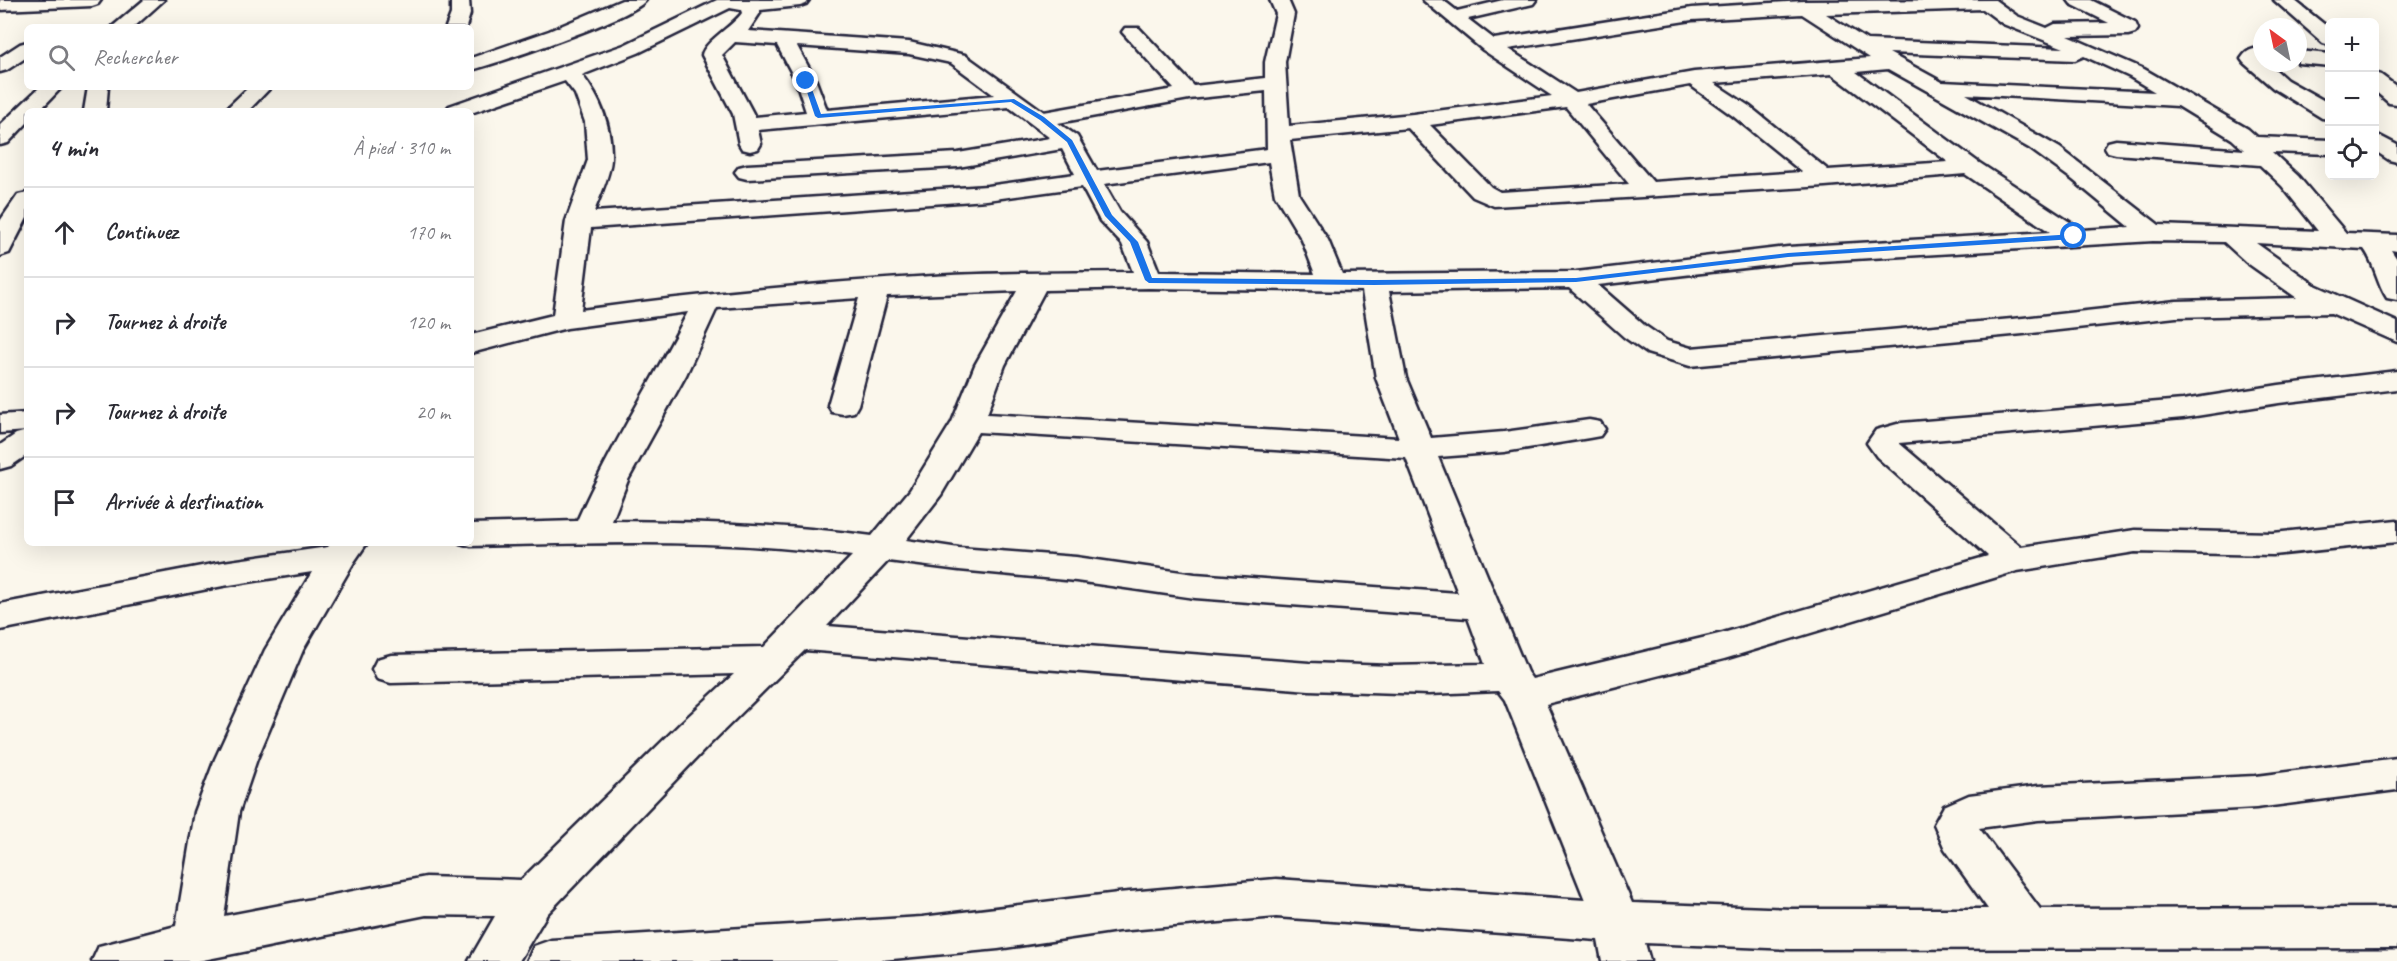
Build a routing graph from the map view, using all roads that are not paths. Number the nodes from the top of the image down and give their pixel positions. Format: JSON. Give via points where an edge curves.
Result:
{"nodes":[{"id":1,"x":93,"y":0,"type":"edge"},
{"id":2,"x":155,"y":0,"type":"edge"},
{"id":3,"x":460,"y":0,"type":"edge"},
{"id":4,"x":637,"y":0,"type":"edge"},
{"id":5,"x":800,"y":0,"type":"edge"},
{"id":6,"x":1279,"y":0,"type":"edge"},
{"id":7,"x":1432,"y":0,"type":"edge"},
{"id":8,"x":1527,"y":0,"type":"edge"},
{"id":9,"x":2077,"y":0,"type":"edge"},
{"id":10,"x":2283,"y":0,"type":"edge"},
{"id":11,"x":1985,"y":2,"type":"edge"},
{"id":12,"x":736,"y":3,"type":"edge"},
{"id":13,"x":0,"y":4,"type":"edge"},
{"id":14,"x":1801,"y":4,"type":"edge"},
{"id":15,"x":1454,"y":17,"type":"junction"},
{"id":16,"x":70,"y":18,"type":"dead end"},
{"id":17,"x":126,"y":24,"type":"edge"},
{"id":18,"x":458,"y":24,"type":"edge"},
{"id":19,"x":2038,"y":30,"type":"junction"},
{"id":20,"x":1132,"y":32,"type":"dead end"},
{"id":21,"x":2325,"y":35,"type":"edge"},
{"id":22,"x":731,"y":36,"type":"junction"},
{"id":23,"x":784,"y":40,"type":"junction"},
{"id":24,"x":1490,"y":46,"type":"junction"},
{"id":25,"x":1863,"y":46,"type":"junction"},
{"id":26,"x":24,"y":50,"type":"edge"},
{"id":27,"x":2098,"y":55,"type":"junction"},
{"id":28,"x":2307,"y":58,"type":"edge"},
{"id":29,"x":2325,"y":60,"type":"edge"},
{"id":30,"x":474,"y":63,"type":"edge"},
{"id":31,"x":1890,"y":63,"type":"junction"},
{"id":32,"x":0,"y":66,"type":"edge"},
{"id":33,"x":1838,"y":68,"type":"junction"},
{"id":34,"x":2266,"y":72,"type":"edge"},
{"id":35,"x":569,"y":73,"type":"junction"},
{"id":36,"x":1694,"y":78,"type":"junction"},
{"id":37,"x":1277,"y":83,"type":"junction"},
{"id":38,"x":2379,"y":83,"type":"edge"},
{"id":39,"x":1934,"y":86,"type":"junction"},
{"id":40,"x":49,"y":90,"type":"edge"},
{"id":41,"x":98,"y":90,"type":"edge"},
{"id":42,"x":258,"y":90,"type":"edge"},
{"id":43,"x":1189,"y":93,"type":"junction"},
{"id":44,"x":2395,"y":95,"type":"edge"},
{"id":45,"x":1012,"y":100,"type":"junction"},
{"id":46,"x":1572,"y":100,"type":"junction"},
{"id":47,"x":2186,"y":101,"type":"junction"},
{"id":48,"x":450,"y":105,"type":"edge"},
{"id":49,"x":30,"y":108,"type":"edge"},
{"id":50,"x":95,"y":108,"type":"edge"},
{"id":51,"x":238,"y":108,"type":"edge"},
{"id":52,"x":2325,"y":110,"type":"edge"},
{"id":53,"x":24,"y":114,"type":"edge"},
{"id":54,"x":818,"y":116,"type":"junction"},
{"id":55,"x":1042,"y":118,"type":"junction"},
{"id":56,"x":1413,"y":121,"type":"junction"},
{"id":57,"x":748,"y":124,"type":"junction"},
{"id":58,"x":0,"y":138,"type":"edge"},
{"id":59,"x":1070,"y":141,"type":"junction"},
{"id":60,"x":1279,"y":144,"type":"junction"},
{"id":61,"x":2116,"y":147,"type":"dead end"},
{"id":62,"x":2325,"y":147,"type":"edge"},
{"id":63,"x":2261,"y":151,"type":"junction"},
{"id":64,"x":1970,"y":167,"type":"junction"},
{"id":65,"x":747,"y":172,"type":"junction"},
{"id":66,"x":1825,"y":179,"type":"junction"},
{"id":67,"x":1091,"y":180,"type":"junction"},
{"id":68,"x":1647,"y":190,"type":"junction"},
{"id":69,"x":24,"y":204,"type":"edge"},
{"id":70,"x":746,"y":208,"type":"junction"},
{"id":71,"x":579,"y":221,"type":"junction"},
{"id":72,"x":2153,"y":233,"type":"junction"},
{"id":73,"x":2231,"y":234,"type":"junction"},
{"id":74,"x":2074,"y":236,"type":"junction"},
{"id":75,"x":2338,"y":239,"type":"junction"},
{"id":76,"x":2371,"y":241,"type":"junction"},
{"id":77,"x":2397,"y":243,"type":"edge"},
{"id":78,"x":0,"y":248,"type":"edge"},
{"id":79,"x":24,"y":251,"type":"edge"},
{"id":80,"x":0,"y":260,"type":"edge"},
{"id":81,"x":1149,"y":280,"type":"junction"},
{"id":82,"x":1331,"y":280,"type":"junction"},
{"id":83,"x":1576,"y":280,"type":"junction"},
{"id":84,"x":1036,"y":281,"type":"junction"},
{"id":85,"x":1374,"y":283,"type":"junction"},
{"id":86,"x":875,"y":288,"type":"junction"},
{"id":87,"x":2397,"y":292,"type":"edge"},
{"id":88,"x":707,"y":301,"type":"junction"},
{"id":89,"x":2332,"y":305,"type":"junction"},
{"id":90,"x":566,"y":320,"type":"junction"},
{"id":91,"x":2397,"y":333,"type":"edge"},
{"id":92,"x":478,"y":343,"type":"edge"},
{"id":93,"x":474,"y":358,"type":"edge"},
{"id":94,"x":2397,"y":380,"type":"edge"},
{"id":95,"x":843,"y":405,"type":"dead end"},
{"id":96,"x":24,"y":422,"type":"edge"},
{"id":97,"x":968,"y":423,"type":"junction"},
{"id":98,"x":0,"y":424,"type":"edge"},
{"id":99,"x":1589,"y":429,"type":"dead end"},
{"id":100,"x":24,"y":443,"type":"edge"},
{"id":101,"x":1420,"y":448,"type":"junction"},
{"id":102,"x":0,"y":459,"type":"edge"},
{"id":103,"x":2397,"y":531,"type":"edge"},
{"id":104,"x":590,"y":532,"type":"junction"},
{"id":105,"x":474,"y":535,"type":"edge"},
{"id":106,"x":881,"y":548,"type":"junction"},
{"id":107,"x":344,"y":550,"type":"edge"},
{"id":108,"x":2014,"y":560,"type":"junction"},
{"id":109,"x":1483,"y":607,"type":"junction"},
{"id":110,"x":0,"y":617,"type":"edge"},
{"id":111,"x":785,"y":648,"type":"junction"},
{"id":112,"x":391,"y":669,"type":"dead end"},
{"id":113,"x":1516,"y":686,"type":"junction"},
{"id":114,"x":2397,"y":774,"type":"edge"},
{"id":115,"x":531,"y":900,"type":"junction"},
{"id":116,"x":2397,"y":928,"type":"edge"},
{"id":117,"x":2029,"y":930,"type":"junction"},
{"id":118,"x":197,"y":941,"type":"junction"},
{"id":119,"x":1621,"y":942,"type":"edge"},
{"id":120,"x":116,"y":961,"type":"edge"},
{"id":121,"x":493,"y":961,"type":"edge"},
{"id":122,"x":551,"y":961,"type":"edge"}],
"edges":[{"from":1,"to":13,"type":"street"},
{"from":1,"to":16,"type":"street"},
{"from":2,"to":17,"type":"street"},
{"from":3,"to":18,"type":"street"},
{"from":4,"to":30,"type":"street","via":[[536,44]]},
{"from":5,"to":12,"type":"street"},
{"from":6,"to":37,"type":"street","via":[[1285,14],[1275,62]]},
{"from":7,"to":15,"type":"street"},
{"from":8,"to":15,"type":"street"},
{"from":9,"to":19,"type":"street","via":[[2128,29]]},
{"from":10,"to":21,"type":"street"},
{"from":11,"to":14,"type":"street"},
{"from":11,"to":19,"type":"street","via":[[2010,20]]},
{"from":12,"to":22,"type":"street","via":[[751,13]]},
{"from":12,"to":35,"type":"street"},
{"from":14,"to":24,"type":"street","via":[[1692,14]]},
{"from":14,"to":25,"type":"street"},
{"from":15,"to":24,"type":"street"},
{"from":19,"to":27,"type":"street"},
{"from":20,"to":43,"type":"street"},
{"from":22,"to":23,"type":"street"},
{"from":22,"to":57,"type":"street","via":[[712,51],[712,56]]},
{"from":23,"to":45,"type":"street","via":[[909,48],[958,59]]},
{"from":23,"to":54,"type":"street","via":[[806,81]]},
{"from":24,"to":46,"type":"street"},
{"from":25,"to":27,"type":"street"},
{"from":25,"to":31,"type":"street"},
{"from":26,"to":32,"type":"street"},
{"from":27,"to":47,"type":"street"},
{"from":28,"to":29,"type":"street"},
{"from":31,"to":33,"type":"street"},
{"from":31,"to":39,"type":"street"},
{"from":33,"to":36,"type":"street"},
{"from":33,"to":64,"type":"street"},
{"from":34,"to":52,"type":"street"},
{"from":35,"to":48,"type":"street"},
{"from":35,"to":71,"type":"street","via":[[585,93],[596,122],[600,160]]},
{"from":36,"to":46,"type":"street"},
{"from":36,"to":66,"type":"street"},
{"from":37,"to":43,"type":"street"},
{"from":37,"to":60,"type":"street"},
{"from":38,"to":44,"type":"street"},
{"from":39,"to":47,"type":"street"},
{"from":39,"to":72,"type":"street","via":[[2063,160]]},
{"from":40,"to":49,"type":"street"},
{"from":41,"to":50,"type":"street"},
{"from":42,"to":51,"type":"street"},
{"from":43,"to":55,"type":"street"},
{"from":45,"to":54,"type":"street"},
{"from":45,"to":55,"type":"street"},
{"from":46,"to":56,"type":"street"},
{"from":46,"to":68,"type":"street"},
{"from":47,"to":63,"type":"street","via":[[2241,134]]},
{"from":53,"to":58,"type":"street"},
{"from":54,"to":57,"type":"street"},
{"from":55,"to":59,"type":"street"},
{"from":56,"to":60,"type":"street"},
{"from":56,"to":68,"type":"street","via":[[1482,192],[1494,198]]},
{"from":57,"to":65,"type":"street","via":[[751,153]]},
{"from":59,"to":65,"type":"street","via":[[958,160]]},
{"from":59,"to":67,"type":"street"},
{"from":60,"to":67,"type":"street"},
{"from":60,"to":82,"type":"street","via":[[1287,195],[1315,240]]},
{"from":61,"to":63,"type":"street"},
{"from":62,"to":63,"type":"street"},
{"from":63,"to":75,"type":"street"},
{"from":64,"to":66,"type":"street"},
{"from":64,"to":74,"type":"street"},
{"from":65,"to":70,"type":"street"},
{"from":66,"to":68,"type":"street"},
{"from":67,"to":70,"type":"street","via":[[987,193]]},
{"from":67,"to":81,"type":"street","via":[[1109,216],[1134,242]]},
{"from":69,"to":78,"type":"street"},
{"from":70,"to":71,"type":"street"},
{"from":71,"to":90,"type":"street"},
{"from":72,"to":73,"type":"street"},
{"from":72,"to":74,"type":"street"},
{"from":73,"to":75,"type":"street"},
{"from":73,"to":89,"type":"street","via":[[2287,279]]},
{"from":74,"to":83,"type":"street","via":[[1788,255]]},
{"from":75,"to":76,"type":"street"},
{"from":76,"to":77,"type":"street"},
{"from":76,"to":87,"type":"street","via":[[2383,257]]},
{"from":79,"to":80,"type":"street"},
{"from":81,"to":82,"type":"street"},
{"from":81,"to":84,"type":"street"},
{"from":82,"to":85,"type":"street"},
{"from":83,"to":85,"type":"street"},
{"from":83,"to":89,"type":"street","via":[[1657,347],[1690,357],[2176,309]]},
{"from":84,"to":86,"type":"street"},
{"from":84,"to":97,"type":"street","via":[[990,365]]},
{"from":85,"to":101,"type":"street","via":[[1391,378]]},
{"from":86,"to":88,"type":"street"},
{"from":86,"to":95,"type":"street"},
{"from":88,"to":90,"type":"street"},
{"from":88,"to":104,"type":"street","via":[[612,480]]},
{"from":89,"to":91,"type":"street"},
{"from":90,"to":92,"type":"street"},
{"from":92,"to":93,"type":"street"},
{"from":94,"to":108,"type":"street","via":[[2183,409],[1936,428],[1887,437],[1883,443],[1888,450]]},
{"from":96,"to":98,"type":"street"},
{"from":97,"to":101,"type":"street"},
{"from":97,"to":106,"type":"street","via":[[924,495]]},
{"from":99,"to":101,"type":"street","via":[[1504,442]]},
{"from":100,"to":102,"type":"street"},
{"from":101,"to":109,"type":"street"},
{"from":103,"to":108,"type":"street","via":[[2273,544],[2135,541]]},
{"from":104,"to":105,"type":"street"},
{"from":104,"to":106,"type":"street","via":[[812,539]]},
{"from":106,"to":109,"type":"street","via":[[1195,586]]},
{"from":106,"to":111,"type":"street"},
{"from":107,"to":110,"type":"street"},
{"from":107,"to":118,"type":"street","via":[[284,650],[236,759],[217,812]]},
{"from":108,"to":113,"type":"street","via":[[1724,646]]},
{"from":109,"to":113,"type":"street"},
{"from":111,"to":112,"type":"street"},
{"from":111,"to":113,"type":"street","via":[[945,650],[1285,675]]},
{"from":111,"to":115,"type":"street"},
{"from":113,"to":119,"type":"street"},
{"from":114,"to":117,"type":"street","via":[[2256,792],[2038,802],[1969,812],[1956,824],[1961,837]]},
{"from":115,"to":118,"type":"street","via":[[426,896]]},
{"from":115,"to":121,"type":"street"},
{"from":116,"to":117,"type":"street"},
{"from":117,"to":119,"type":"street","via":[[1791,929]]},
{"from":118,"to":120,"type":"street"},
{"from":119,"to":122,"type":"street","via":[[1276,898],[1118,912],[922,937]]}]}
